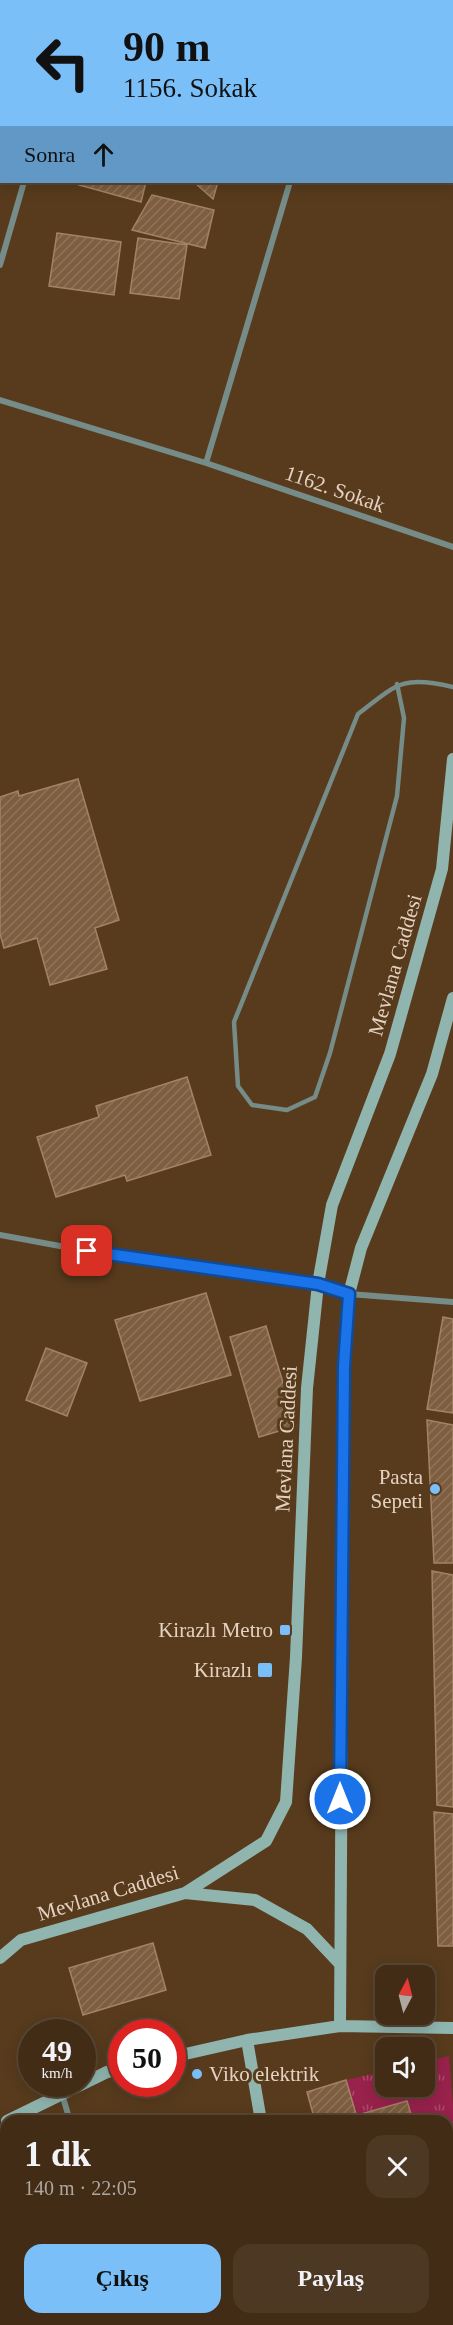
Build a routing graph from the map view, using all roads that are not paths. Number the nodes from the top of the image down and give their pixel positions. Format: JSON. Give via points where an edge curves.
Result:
{"nodes":[{"id":1,"x":24,"y":183,"type":"edge"},
{"id":2,"x":290,"y":183,"type":"edge"},
{"id":3,"x":0,"y":265,"type":"edge"},
{"id":4,"x":0,"y":400,"type":"edge"},
{"id":5,"x":206,"y":463,"type":"junction"},
{"id":6,"x":453,"y":547,"type":"edge"},
{"id":7,"x":397,"y":684,"type":"junction"},
{"id":8,"x":453,"y":687,"type":"edge"},
{"id":9,"x":453,"y":759,"type":"edge"},
{"id":10,"x":453,"y":998,"type":"edge"},
{"id":11,"x":0,"y":1234,"type":"edge"},
{"id":12,"x":318,"y":1284,"type":"junction"},
{"id":13,"x":349,"y":1294,"type":"junction"},
{"id":14,"x":453,"y":1302,"type":"edge"},
{"id":15,"x":185,"y":1893,"type":"junction"},
{"id":16,"x":0,"y":1958,"type":"edge"},
{"id":17,"x":340,"y":1964,"type":"junction"},
{"id":18,"x":340,"y":2026,"type":"junction"},
{"id":19,"x":453,"y":2028,"type":"edge"},
{"id":20,"x":247,"y":2040,"type":"junction"},
{"id":21,"x":186,"y":2054,"type":"edge"},
{"id":22,"x":53,"y":2097,"type":"edge"},
{"id":23,"x":62,"y":2097,"type":"edge"},
{"id":24,"x":18,"y":2115,"type":"edge"},
{"id":25,"x":68,"y":2115,"type":"edge"},
{"id":26,"x":260,"y":2115,"type":"edge"}],
"edges":[{"from":1,"to":3,"type":"street"},
{"from":2,"to":5,"type":"street"},
{"from":4,"to":5,"type":"street","name":"1162. Sokak"},
{"from":5,"to":6,"type":"street","name":"1162. Sokak"},
{"from":7,"to":7,"type":"lane","via":[[358,714],[234,1022],[238,1086],[252,1105],[286,1110],[315,1097],[397,796],[404,718]]},
{"from":7,"to":8,"type":"lane","via":[[422,680]]},
{"from":9,"to":12,"type":"main road","name":"Mevlana Caddesi","via":[[442,869],[390,1054],[332,1204]]},
{"from":10,"to":13,"type":"main road","via":[[432,1074],[361,1248]]},
{"from":11,"to":12,"type":"street","via":[[87,1251]]},
{"from":12,"to":13,"type":"street"},
{"from":12,"to":15,"type":"main road","name":"Mevlana Caddesi","via":[[307,1388],[286,1802],[266,1840]]},
{"from":13,"to":14,"type":"street"},
{"from":13,"to":17,"type":"main road","via":[[344,1366]]},
{"from":15,"to":16,"type":"main road","name":"Mevlana Caddesi","via":[[21,1940]]},
{"from":15,"to":17,"type":"main road","via":[[255,1900],[307,1929]]},
{"from":17,"to":18,"type":"main road"},
{"from":18,"to":19,"type":"main road"},
{"from":18,"to":20,"type":"main road"},
{"from":20,"to":21,"type":"main road"},
{"from":20,"to":26,"type":"main road"},
{"from":22,"to":24,"type":"main road"},
{"from":23,"to":25,"type":"street"}]}
